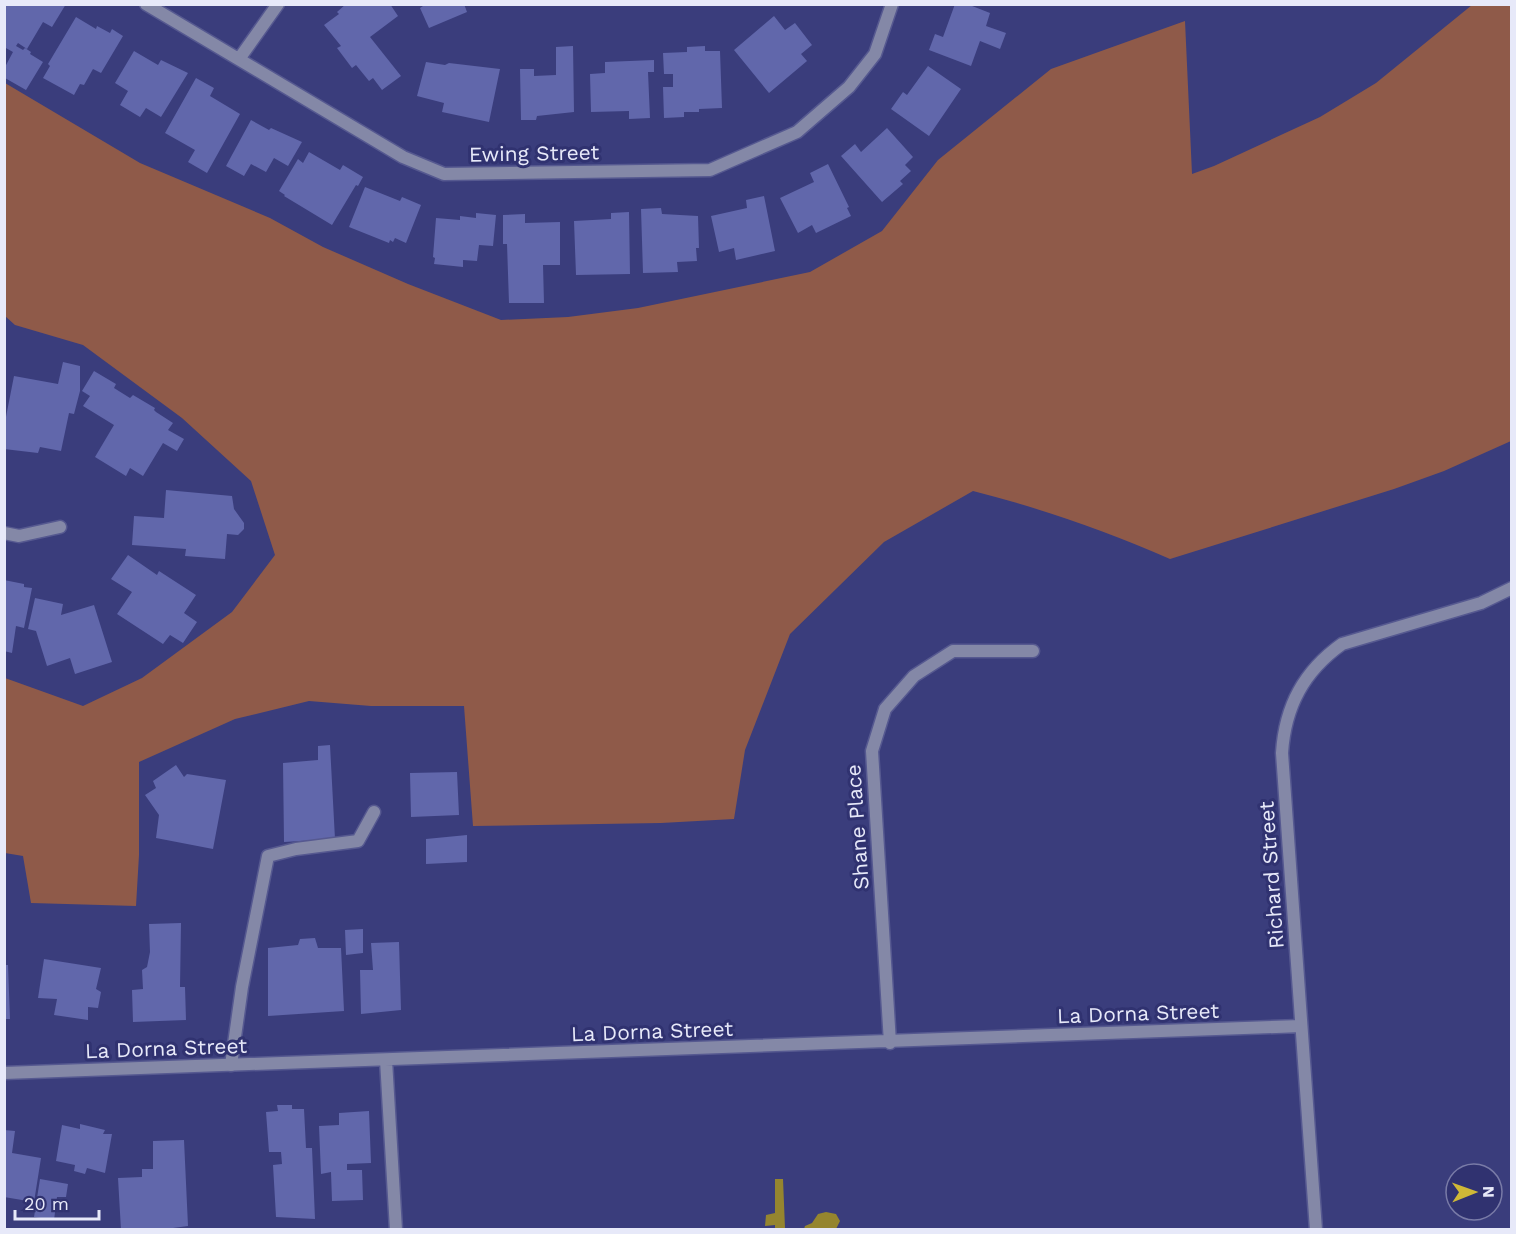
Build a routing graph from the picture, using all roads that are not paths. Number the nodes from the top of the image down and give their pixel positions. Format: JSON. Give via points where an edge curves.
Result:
{"nodes":[{"id":1,"x":146,"y":4,"type":"edge"},
{"id":2,"x":278,"y":4,"type":"edge"},
{"id":3,"x":892,"y":4,"type":"edge"},
{"id":4,"x":239,"y":58,"type":"junction"},
{"id":5,"x":60,"y":527,"type":"dead end"},
{"id":6,"x":4,"y":533,"type":"edge"},
{"id":7,"x":1512,"y":588,"type":"edge"},
{"id":8,"x":1033,"y":651,"type":"dead end"},
{"id":9,"x":374,"y":812,"type":"dead end"},
{"id":10,"x":1301,"y":1026,"type":"junction"},
{"id":11,"x":890,"y":1043,"type":"junction"},
{"id":12,"x":386,"y":1060,"type":"junction"},
{"id":13,"x":231,"y":1065,"type":"junction"},
{"id":14,"x":4,"y":1073,"type":"edge"},
{"id":15,"x":396,"y":1230,"type":"edge"},
{"id":16,"x":1316,"y":1230,"type":"edge"}],
"edges":[{"from":1,"to":4,"type":"street","name":"Ewing Street"},
{"from":2,"to":4,"type":"street"},
{"from":3,"to":4,"type":"street","name":"Ewing Street","via":[[875,54],[849,87],[797,132],[710,170],[444,174],[403,157]]},
{"from":5,"to":6,"type":"street","via":[[19,536]]},
{"from":7,"to":10,"type":"street","name":"Richard Street","via":[[1481,603],[1342,644],[1321,661],[1294,697],[1282,753]]},
{"from":8,"to":11,"type":"street","name":"Shane Place","via":[[952,651],[914,675],[885,709],[872,751]]},
{"from":9,"to":13,"type":"street","via":[[358,841],[268,856]]},
{"from":10,"to":11,"type":"street","name":"La Dorna Street"},
{"from":10,"to":16,"type":"street","name":"Richard Street"},
{"from":11,"to":12,"type":"street","name":"La Dorna Street"},
{"from":12,"to":13,"type":"street","name":"La Dorna Street"},
{"from":12,"to":15,"type":"street"},
{"from":13,"to":14,"type":"street","name":"La Dorna Street"}]}
